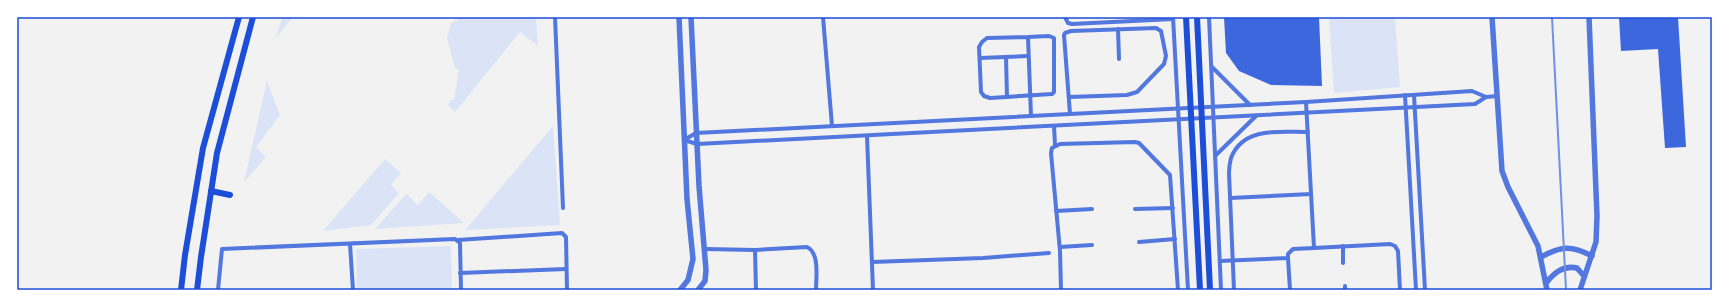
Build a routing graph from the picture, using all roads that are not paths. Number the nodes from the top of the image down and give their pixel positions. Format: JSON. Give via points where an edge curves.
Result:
{"nodes":[{"id":1,"x":239,"y":17,"type":"edge"},
{"id":2,"x":253,"y":17,"type":"edge"},
{"id":3,"x":556,"y":17,"type":"edge"},
{"id":4,"x":679,"y":17,"type":"edge"},
{"id":5,"x":691,"y":17,"type":"edge"},
{"id":6,"x":823,"y":17,"type":"edge"},
{"id":7,"x":1065,"y":17,"type":"edge"},
{"id":8,"x":1186,"y":17,"type":"edge"},
{"id":9,"x":1197,"y":17,"type":"edge"},
{"id":10,"x":1209,"y":17,"type":"edge"},
{"id":11,"x":1492,"y":17,"type":"edge"},
{"id":12,"x":1589,"y":17,"type":"edge"},
{"id":13,"x":1173,"y":18,"type":"edge"},
{"id":14,"x":1118,"y":20,"type":"edge"},
{"id":15,"x":1118,"y":29,"type":"junction"},
{"id":16,"x":1028,"y":37,"type":"junction"},
{"id":17,"x":1028,"y":56,"type":"junction"},
{"id":18,"x":1006,"y":57,"type":"junction"},
{"id":19,"x":980,"y":58,"type":"junction"},
{"id":20,"x":1119,"y":59,"type":"dead end"},
{"id":21,"x":1212,"y":67,"type":"junction"},
{"id":22,"x":1030,"y":95,"type":"junction"},
{"id":23,"x":1405,"y":95,"type":"junction"},
{"id":24,"x":1414,"y":95,"type":"junction"},
{"id":25,"x":1497,"y":96,"type":"junction"},
{"id":26,"x":1007,"y":97,"type":"junction"},
{"id":27,"x":1069,"y":97,"type":"junction"},
{"id":28,"x":1486,"y":97,"type":"junction"},
{"id":29,"x":1306,"y":102,"type":"junction"},
{"id":30,"x":1250,"y":105,"type":"junction"},
{"id":31,"x":1214,"y":106,"type":"junction"},
{"id":32,"x":1202,"y":107,"type":"junction"},
{"id":33,"x":1415,"y":107,"type":"junction"},
{"id":34,"x":1179,"y":108,"type":"junction"},
{"id":35,"x":1190,"y":108,"type":"junction"},
{"id":36,"x":1406,"y":108,"type":"junction"},
{"id":37,"x":1070,"y":114,"type":"junction"},
{"id":38,"x":1307,"y":114,"type":"junction"},
{"id":39,"x":1031,"y":116,"type":"junction"},
{"id":40,"x":1256,"y":116,"type":"junction"},
{"id":41,"x":1214,"y":118,"type":"junction"},
{"id":42,"x":1191,"y":119,"type":"junction"},
{"id":43,"x":1202,"y":119,"type":"junction"},
{"id":44,"x":1179,"y":120,"type":"junction"},
{"id":45,"x":832,"y":126,"type":"junction"},
{"id":46,"x":1054,"y":126,"type":"junction"},
{"id":47,"x":1308,"y":132,"type":"junction"},
{"id":48,"x":696,"y":133,"type":"junction"},
{"id":49,"x":867,"y":136,"type":"junction"},
{"id":50,"x":684,"y":140,"type":"junction"},
{"id":51,"x":697,"y":144,"type":"junction"},
{"id":52,"x":1055,"y":145,"type":"junction"},
{"id":53,"x":1216,"y":155,"type":"junction"},
{"id":54,"x":211,"y":191,"type":"junction"},
{"id":55,"x":1311,"y":194,"type":"junction"},
{"id":56,"x":230,"y":195,"type":"dead end"},
{"id":57,"x":1230,"y":198,"type":"junction"},
{"id":58,"x":563,"y":208,"type":"dead end"},
{"id":59,"x":1173,"y":208,"type":"junction"},
{"id":60,"x":1092,"y":209,"type":"dead end"},
{"id":61,"x":1135,"y":209,"type":"dead end"},
{"id":62,"x":1056,"y":211,"type":"junction"},
{"id":63,"x":1175,"y":239,"type":"junction"},
{"id":64,"x":458,"y":240,"type":"junction"},
{"id":65,"x":1139,"y":242,"type":"dead end"},
{"id":66,"x":350,"y":244,"type":"junction"},
{"id":67,"x":1092,"y":245,"type":"dead end"},
{"id":68,"x":1343,"y":246,"type":"junction"},
{"id":69,"x":1060,"y":247,"type":"junction"},
{"id":70,"x":1314,"y":248,"type":"junction"},
{"id":71,"x":704,"y":249,"type":"junction"},
{"id":72,"x":755,"y":250,"type":"junction"},
{"id":73,"x":1049,"y":253,"type":"dead end"},
{"id":74,"x":1592,"y":256,"type":"junction"},
{"id":75,"x":1541,"y":257,"type":"junction"},
{"id":76,"x":1288,"y":258,"type":"junction"},
{"id":77,"x":1233,"y":260,"type":"junction"},
{"id":78,"x":1220,"y":261,"type":"junction"},
{"id":79,"x":872,"y":262,"type":"junction"},
{"id":80,"x":1344,"y":263,"type":"dead end"},
{"id":81,"x":566,"y":269,"type":"junction"},
{"id":82,"x":460,"y":273,"type":"junction"},
{"id":83,"x":1584,"y":276,"type":"junction"},
{"id":84,"x":1546,"y":283,"type":"junction"},
{"id":85,"x":182,"y":290,"type":"edge"},
{"id":86,"x":197,"y":290,"type":"edge"},
{"id":87,"x":218,"y":290,"type":"edge"},
{"id":88,"x":354,"y":290,"type":"edge"},
{"id":89,"x":461,"y":290,"type":"edge"},
{"id":90,"x":567,"y":290,"type":"edge"},
{"id":91,"x":680,"y":290,"type":"edge"},
{"id":92,"x":698,"y":290,"type":"edge"},
{"id":93,"x":756,"y":290,"type":"edge"},
{"id":94,"x":816,"y":290,"type":"edge"},
{"id":95,"x":873,"y":290,"type":"edge"},
{"id":96,"x":1061,"y":290,"type":"edge"},
{"id":97,"x":1178,"y":290,"type":"edge"},
{"id":98,"x":1188,"y":290,"type":"edge"},
{"id":99,"x":1200,"y":290,"type":"edge"},
{"id":100,"x":1210,"y":290,"type":"edge"},
{"id":101,"x":1221,"y":290,"type":"edge"},
{"id":102,"x":1234,"y":290,"type":"edge"},
{"id":103,"x":1290,"y":290,"type":"edge"},
{"id":104,"x":1400,"y":290,"type":"edge"},
{"id":105,"x":1416,"y":290,"type":"edge"},
{"id":106,"x":1425,"y":290,"type":"edge"},
{"id":107,"x":1547,"y":290,"type":"edge"},
{"id":108,"x":1580,"y":290,"type":"edge"}],
"edges":[{"from":1,"to":85,"type":"main road","via":[[203,148],[185,255]]},
{"from":2,"to":54,"type":"main road","via":[[217,153]]},
{"from":3,"to":58,"type":"street"},
{"from":4,"to":50,"type":"street"},
{"from":5,"to":48,"type":"street"},
{"from":6,"to":45,"type":"street"},
{"from":7,"to":14,"type":"street","via":[[1068,23],[1072,24]]},
{"from":8,"to":35,"type":"main road"},
{"from":9,"to":32,"type":"main road"},
{"from":10,"to":21,"type":"street"},
{"from":11,"to":25,"type":"street"},
{"from":12,"to":74,"type":"street","via":[[1597,216],[1596,242]]},
{"from":13,"to":14,"type":"street"},
{"from":13,"to":34,"type":"street"},
{"from":15,"to":20,"type":"street"},
{"from":15,"to":27,"type":"street","via":[[1065,33]]},
{"from":15,"to":27,"type":"street","via":[[1156,28],[1161,31],[1166,56],[1164,64],[1134,94]]},
{"from":16,"to":17,"type":"street"},
{"from":16,"to":19,"type":"street","via":[[987,38],[980,44]]},
{"from":16,"to":22,"type":"street","via":[[1052,37],[1054,41],[1055,90],[1052,94]]},
{"from":17,"to":18,"type":"street"},
{"from":17,"to":22,"type":"street"},
{"from":18,"to":19,"type":"street"},
{"from":18,"to":26,"type":"street"},
{"from":19,"to":26,"type":"street","via":[[982,94],[990,98]]},
{"from":21,"to":30,"type":"street"},
{"from":21,"to":31,"type":"street"},
{"from":22,"to":26,"type":"street"},
{"from":22,"to":39,"type":"street"},
{"from":23,"to":24,"type":"street"},
{"from":23,"to":29,"type":"street"},
{"from":23,"to":36,"type":"street"},
{"from":24,"to":28,"type":"street","via":[[1472,91]]},
{"from":24,"to":33,"type":"street"},
{"from":25,"to":28,"type":"street"},
{"from":25,"to":75,"type":"street","via":[[1502,171]]},
{"from":27,"to":37,"type":"street"},
{"from":28,"to":33,"type":"street","via":[[1475,104]]},
{"from":29,"to":30,"type":"street"},
{"from":29,"to":38,"type":"street"},
{"from":30,"to":31,"type":"street"},
{"from":31,"to":32,"type":"street"},
{"from":31,"to":41,"type":"street"},
{"from":32,"to":35,"type":"street"},
{"from":32,"to":43,"type":"main road"},
{"from":33,"to":36,"type":"street"},
{"from":33,"to":106,"type":"street"},
{"from":34,"to":35,"type":"street"},
{"from":34,"to":37,"type":"street"},
{"from":34,"to":44,"type":"street"},
{"from":35,"to":42,"type":"main road"},
{"from":36,"to":38,"type":"street"},
{"from":36,"to":105,"type":"street"},
{"from":37,"to":39,"type":"street"},
{"from":38,"to":40,"type":"street"},
{"from":38,"to":47,"type":"street"},
{"from":39,"to":45,"type":"street"},
{"from":40,"to":41,"type":"street"},
{"from":40,"to":53,"type":"street"},
{"from":41,"to":43,"type":"street"},
{"from":41,"to":53,"type":"street"},
{"from":42,"to":43,"type":"street"},
{"from":42,"to":44,"type":"street"},
{"from":42,"to":99,"type":"main road"},
{"from":43,"to":100,"type":"main road"},
{"from":44,"to":46,"type":"street"},
{"from":44,"to":98,"type":"street"},
{"from":45,"to":48,"type":"street"},
{"from":46,"to":49,"type":"street"},
{"from":46,"to":52,"type":"street"},
{"from":47,"to":55,"type":"street"},
{"from":47,"to":57,"type":"street","via":[[1263,132],[1250,136],[1232,157],[1228,173]]},
{"from":48,"to":50,"type":"street"},
{"from":48,"to":51,"type":"street"},
{"from":49,"to":51,"type":"street"},
{"from":49,"to":79,"type":"street"},
{"from":50,"to":51,"type":"street"},
{"from":50,"to":91,"type":"street","via":[[693,259],[688,280]]},
{"from":51,"to":71,"type":"street"},
{"from":52,"to":59,"type":"street","via":[[1139,143],[1170,175]]},
{"from":52,"to":62,"type":"street","via":[[1051,153]]},
{"from":53,"to":78,"type":"street"},
{"from":54,"to":56,"type":"main road"},
{"from":54,"to":86,"type":"main road"},
{"from":55,"to":57,"type":"street"},
{"from":55,"to":70,"type":"street"},
{"from":57,"to":77,"type":"street"},
{"from":59,"to":61,"type":"street"},
{"from":59,"to":63,"type":"street"},
{"from":60,"to":62,"type":"street"},
{"from":62,"to":69,"type":"street"},
{"from":63,"to":65,"type":"street"},
{"from":63,"to":97,"type":"street"},
{"from":64,"to":66,"type":"street"},
{"from":64,"to":81,"type":"street","via":[[562,233],[566,237]]},
{"from":64,"to":82,"type":"street"},
{"from":66,"to":87,"type":"street","via":[[222,249]]},
{"from":66,"to":88,"type":"street"},
{"from":67,"to":69,"type":"street"},
{"from":68,"to":70,"type":"street"},
{"from":68,"to":80,"type":"street"},
{"from":68,"to":104,"type":"street","via":[[1395,246],[1398,251]]},
{"from":69,"to":96,"type":"street"},
{"from":70,"to":76,"type":"street","via":[[1293,249]]},
{"from":71,"to":72,"type":"street"},
{"from":71,"to":92,"type":"street","via":[[706,276]]},
{"from":72,"to":93,"type":"street"},
{"from":72,"to":94,"type":"street","via":[[803,246],[810,248],[815,256]]},
{"from":73,"to":79,"type":"street"},
{"from":74,"to":75,"type":"street","via":[[1580,250],[1554,249]]},
{"from":74,"to":83,"type":"street"},
{"from":75,"to":84,"type":"street"},
{"from":76,"to":77,"type":"street"},
{"from":76,"to":103,"type":"street"},
{"from":77,"to":78,"type":"street"},
{"from":77,"to":102,"type":"street"},
{"from":78,"to":101,"type":"street"},
{"from":79,"to":95,"type":"street"},
{"from":81,"to":82,"type":"street"},
{"from":81,"to":90,"type":"street"},
{"from":82,"to":89,"type":"street"},
{"from":83,"to":84,"type":"street","via":[[1573,267],[1556,272]]},
{"from":83,"to":108,"type":"street"},
{"from":84,"to":107,"type":"street"}]}
